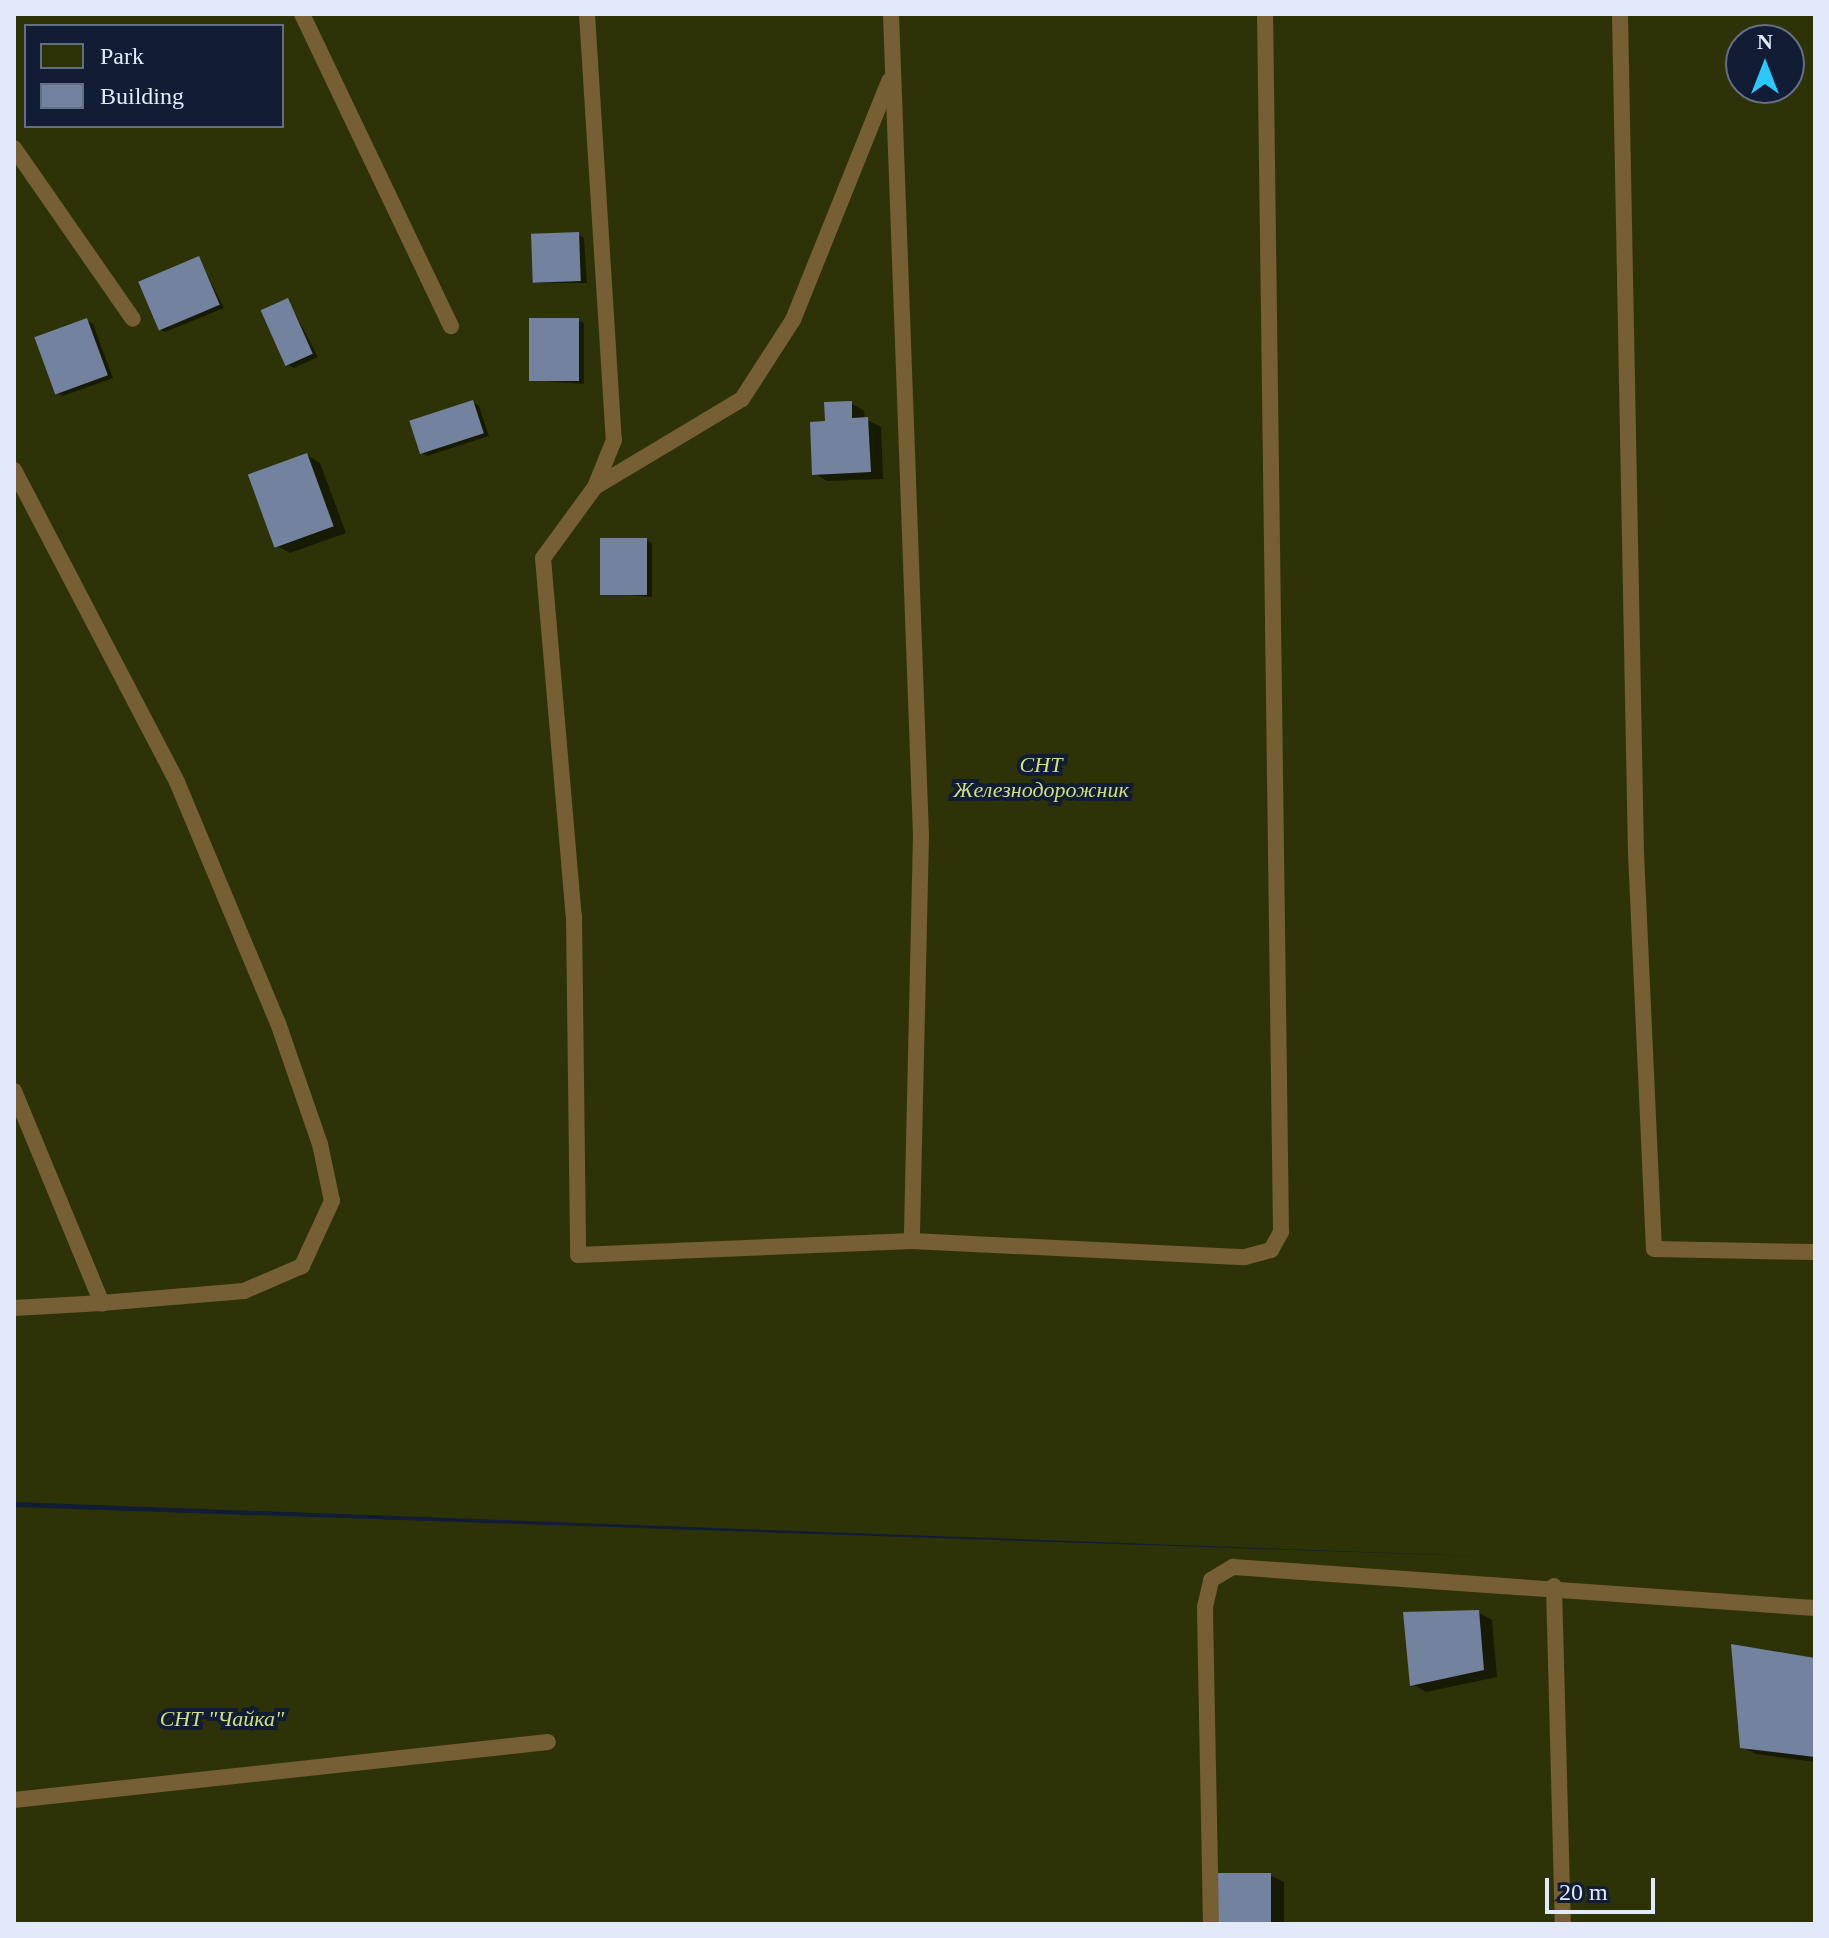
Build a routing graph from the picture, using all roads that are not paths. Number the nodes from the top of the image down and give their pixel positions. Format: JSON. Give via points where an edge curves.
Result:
{"nodes":[{"id":1,"x":302,"y":14,"type":"edge"},
{"id":2,"x":587,"y":14,"type":"edge"},
{"id":3,"x":891,"y":14,"type":"edge"},
{"id":4,"x":1265,"y":14,"type":"edge"},
{"id":5,"x":1620,"y":14,"type":"edge"},
{"id":6,"x":891,"y":77,"type":"junction"},
{"id":7,"x":14,"y":148,"type":"edge"},
{"id":8,"x":133,"y":319,"type":"dead end"},
{"id":9,"x":451,"y":326,"type":"dead end"},
{"id":10,"x":14,"y":470,"type":"edge"},
{"id":11,"x":595,"y":487,"type":"junction"},
{"id":12,"x":14,"y":1091,"type":"edge"},
{"id":13,"x":912,"y":1241,"type":"junction"},
{"id":14,"x":1815,"y":1252,"type":"edge"},
{"id":15,"x":102,"y":1303,"type":"junction"},
{"id":16,"x":14,"y":1308,"type":"edge"},
{"id":17,"x":1554,"y":1586,"type":"junction"},
{"id":18,"x":1815,"y":1608,"type":"edge"},
{"id":19,"x":548,"y":1742,"type":"dead end"},
{"id":20,"x":14,"y":1800,"type":"edge"},
{"id":21,"x":1211,"y":1924,"type":"edge"},
{"id":22,"x":1563,"y":1924,"type":"edge"}],
"edges":[{"from":1,"to":9,"type":"lane"},
{"from":2,"to":11,"type":"lane","via":[[614,440]]},
{"from":3,"to":6,"type":"lane"},
{"from":4,"to":13,"type":"lane","via":[[1281,1232],[1271,1250],[1245,1257]]},
{"from":5,"to":14,"type":"lane","via":[[1636,853],[1654,1249]]},
{"from":6,"to":11,"type":"lane","via":[[793,320],[742,399]]},
{"from":6,"to":13,"type":"lane","via":[[921,835]]},
{"from":7,"to":8,"type":"lane"},
{"from":10,"to":15,"type":"lane","via":[[177,782],[278,1023],[320,1144],[332,1201],[302,1266],[244,1291]]},
{"from":11,"to":13,"type":"lane","via":[[543,558],[574,916],[578,1255]]},
{"from":12,"to":15,"type":"lane"},
{"from":15,"to":16,"type":"lane"},
{"from":17,"to":18,"type":"lane"},
{"from":17,"to":21,"type":"lane","via":[[1233,1567],[1211,1580],[1205,1607]]},
{"from":17,"to":22,"type":"lane"},
{"from":19,"to":20,"type":"lane"}]}
